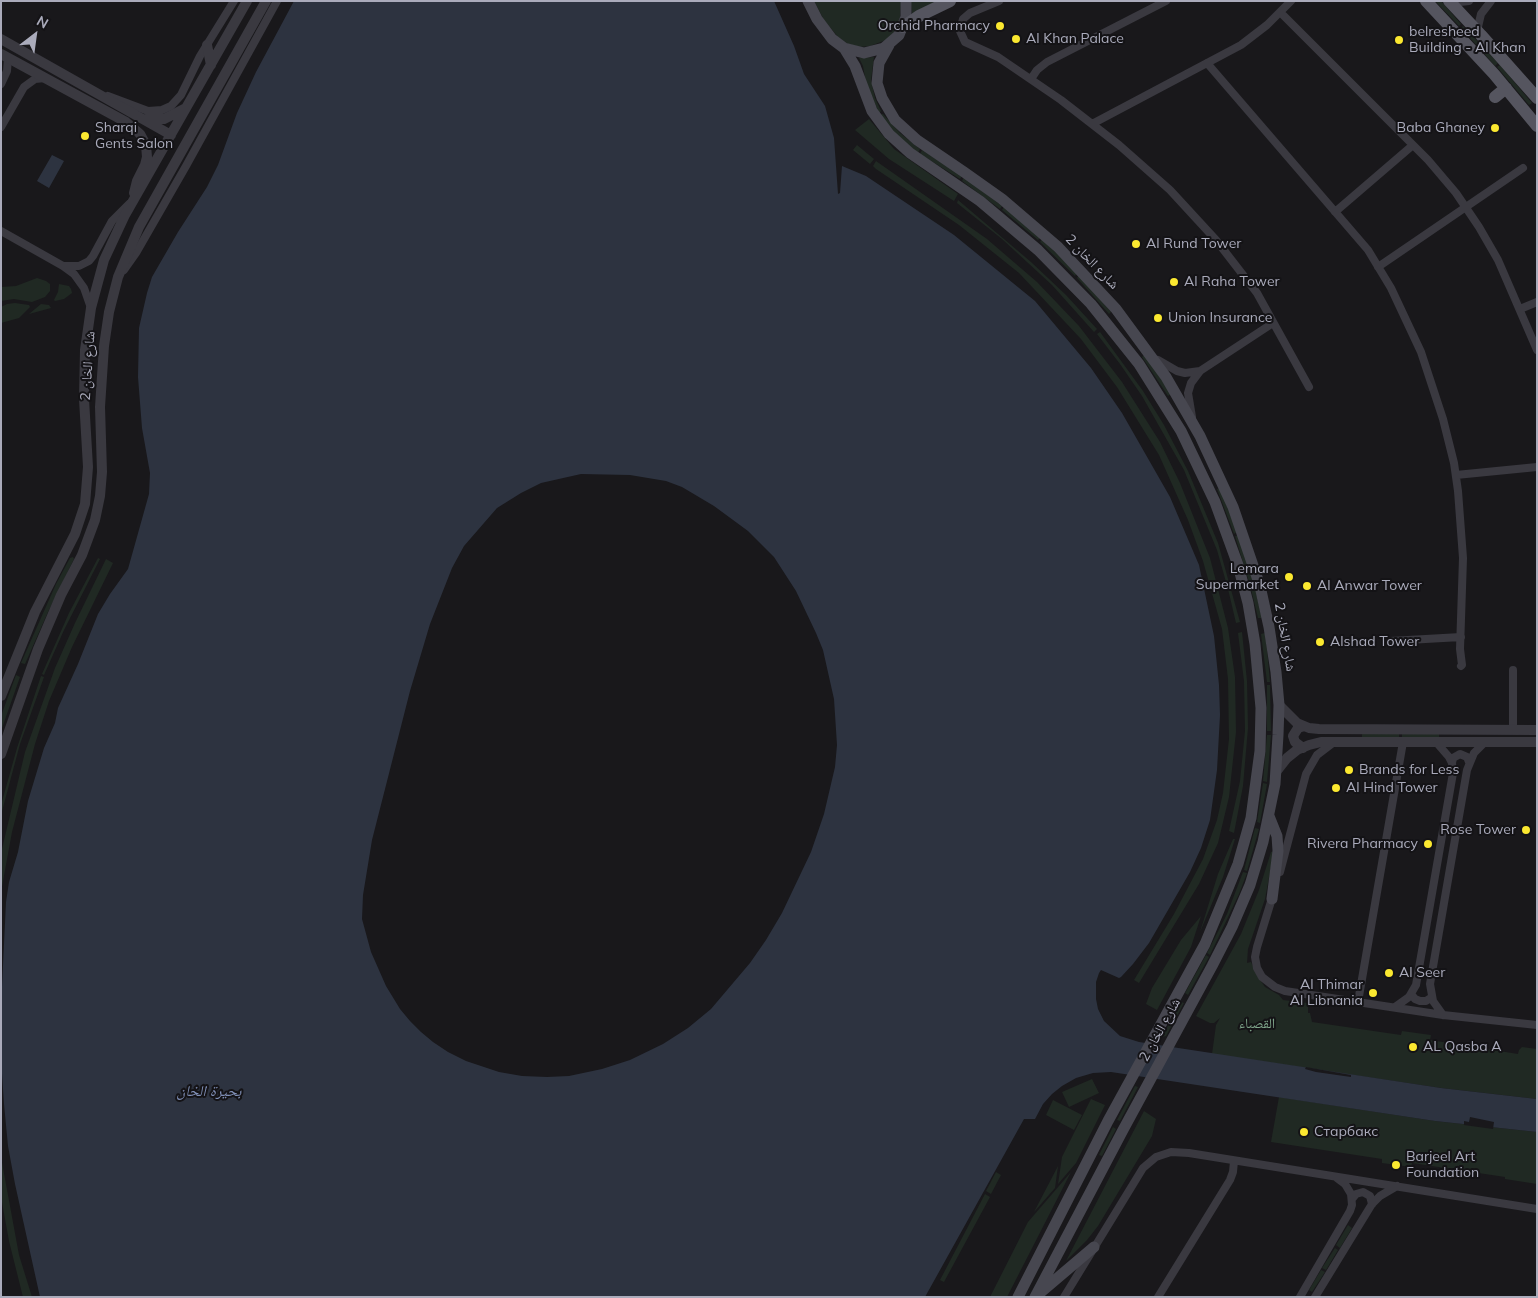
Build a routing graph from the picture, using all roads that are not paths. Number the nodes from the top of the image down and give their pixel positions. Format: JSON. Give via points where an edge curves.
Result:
{"nodes":[{"id":1,"x":234,"y":1,"type":"edge"},
{"id":2,"x":247,"y":1,"type":"edge"},
{"id":3,"x":266,"y":1,"type":"edge"},
{"id":4,"x":277,"y":1,"type":"edge"},
{"id":5,"x":808,"y":1,"type":"edge"},
{"id":6,"x":906,"y":1,"type":"edge"},
{"id":7,"x":950,"y":1,"type":"edge"},
{"id":8,"x":999,"y":1,"type":"edge"},
{"id":9,"x":1166,"y":1,"type":"edge"},
{"id":10,"x":1290,"y":1,"type":"edge"},
{"id":11,"x":1426,"y":1,"type":"edge"},
{"id":12,"x":1469,"y":1,"type":"edge"},
{"id":13,"x":1491,"y":1,"type":"edge"},
{"id":14,"x":1450,"y":2,"type":"edge"},
{"id":15,"x":1280,"y":12,"type":"junction"},
{"id":16,"x":903,"y":27,"type":"junction"},
{"id":17,"x":1478,"y":31,"type":"junction"},
{"id":18,"x":1,"y":39,"type":"edge"},
{"id":19,"x":207,"y":45,"type":"junction"},
{"id":20,"x":888,"y":45,"type":"junction"},
{"id":21,"x":844,"y":48,"type":"junction"},
{"id":22,"x":4,"y":56,"type":"edge"},
{"id":23,"x":1207,"y":64,"type":"junction"},
{"id":24,"x":211,"y":65,"type":"junction"},
{"id":25,"x":45,"y":78,"type":"junction"},
{"id":26,"x":1031,"y":79,"type":"junction"},
{"id":27,"x":1,"y":84,"type":"edge"},
{"id":28,"x":1506,"y":88,"type":"junction"},
{"id":29,"x":98,"y":93,"type":"junction"},
{"id":30,"x":1495,"y":97,"type":"dead end"},
{"id":31,"x":1537,"y":98,"type":"edge"},
{"id":32,"x":187,"y":107,"type":"junction"},
{"id":33,"x":142,"y":118,"type":"junction"},
{"id":34,"x":1092,"y":124,"type":"junction"},
{"id":35,"x":1,"y":126,"type":"edge"},
{"id":36,"x":1537,"y":126,"type":"edge"},
{"id":37,"x":171,"y":135,"type":"junction"},
{"id":38,"x":1413,"y":145,"type":"junction"},
{"id":39,"x":1523,"y":168,"type":"dead end"},
{"id":40,"x":134,"y":200,"type":"junction"},
{"id":41,"x":1466,"y":207,"type":"junction"},
{"id":42,"x":1335,"y":212,"type":"junction"},
{"id":43,"x":1,"y":232,"type":"edge"},
{"id":44,"x":63,"y":266,"type":"junction"},
{"id":45,"x":1378,"y":267,"type":"junction"},
{"id":46,"x":118,"y":277,"type":"junction"},
{"id":47,"x":1537,"y":302,"type":"edge"},
{"id":48,"x":91,"y":308,"type":"junction"},
{"id":49,"x":1520,"y":309,"type":"junction"},
{"id":50,"x":1273,"y":323,"type":"junction"},
{"id":51,"x":1537,"y":350,"type":"edge"},
{"id":52,"x":1153,"y":358,"type":"junction"},
{"id":53,"x":1200,"y":371,"type":"junction"},
{"id":54,"x":1310,"y":387,"type":"dead end"},
{"id":55,"x":1192,"y":421,"type":"junction"},
{"id":56,"x":1537,"y":467,"type":"edge"},
{"id":57,"x":1456,"y":474,"type":"junction"},
{"id":58,"x":78,"y":527,"type":"junction"},
{"id":59,"x":91,"y":532,"type":"junction"},
{"id":60,"x":68,"y":548,"type":"junction"},
{"id":61,"x":82,"y":555,"type":"junction"},
{"id":62,"x":1461,"y":637,"type":"junction"},
{"id":63,"x":1390,"y":641,"type":"dead end"},
{"id":64,"x":1461,"y":666,"type":"dead end"},
{"id":65,"x":1513,"y":670,"type":"dead end"},
{"id":66,"x":1,"y":696,"type":"edge"},
{"id":67,"x":1279,"y":705,"type":"junction"},
{"id":68,"x":1304,"y":726,"type":"junction"},
{"id":69,"x":1513,"y":730,"type":"junction"},
{"id":70,"x":1537,"y":730,"type":"edge"},
{"id":71,"x":1334,"y":742,"type":"junction"},
{"id":72,"x":1403,"y":742,"type":"junction"},
{"id":73,"x":1436,"y":742,"type":"junction"},
{"id":74,"x":1485,"y":742,"type":"junction"},
{"id":75,"x":1537,"y":742,"type":"edge"},
{"id":76,"x":1303,"y":748,"type":"junction"},
{"id":77,"x":1,"y":754,"type":"edge"},
{"id":78,"x":1469,"y":762,"type":"junction"},
{"id":79,"x":1452,"y":763,"type":"junction"},
{"id":80,"x":1276,"y":772,"type":"junction"},
{"id":81,"x":1269,"y":816,"type":"junction"},
{"id":82,"x":1272,"y":899,"type":"junction"},
{"id":83,"x":1411,"y":994,"type":"junction"},
{"id":84,"x":1432,"y":998,"type":"junction"},
{"id":85,"x":1358,"y":1002,"type":"junction"},
{"id":86,"x":1395,"y":1008,"type":"junction"},
{"id":87,"x":1444,"y":1015,"type":"junction"},
{"id":88,"x":1537,"y":1025,"type":"edge"},
{"id":89,"x":1234,"y":1161,"type":"junction"},
{"id":90,"x":1333,"y":1176,"type":"junction"},
{"id":91,"x":1397,"y":1186,"type":"junction"},
{"id":92,"x":1352,"y":1199,"type":"junction"},
{"id":93,"x":1372,"y":1204,"type":"junction"},
{"id":94,"x":1537,"y":1209,"type":"edge"},
{"id":95,"x":1094,"y":1247,"type":"junction"},
{"id":96,"x":1036,"y":1296,"type":"edge"},
{"id":97,"x":1018,"y":1297,"type":"edge"},
{"id":98,"x":1064,"y":1297,"type":"edge"},
{"id":99,"x":1158,"y":1297,"type":"edge"},
{"id":100,"x":1300,"y":1297,"type":"edge"},
{"id":101,"x":1315,"y":1297,"type":"edge"}],
"edges":[{"from":1,"to":19,"type":"street"},
{"from":2,"to":24,"type":"street","name":"شارع الخان 2"},
{"from":3,"to":46,"type":"street","name":"شارع الخان 2","via":[[140,227]]},
{"from":4,"to":46,"type":"street","via":[[136,252]]},
{"from":5,"to":21,"type":"main road","name":"شارع الخان 2","via":[[827,33]]},
{"from":6,"to":16,"type":"main road"},
{"from":7,"to":16,"type":"main road"},
{"from":8,"to":26,"type":"street","via":[[966,15],[960,27],[961,35],[968,44],[991,53]]},
{"from":9,"to":26,"type":"street","via":[[1047,62]]},
{"from":10,"to":15,"type":"street"},
{"from":11,"to":28,"type":"main road"},
{"from":12,"to":14,"type":"street"},
{"from":13,"to":17,"type":"street","via":[[1481,14]]},
{"from":14,"to":17,"type":"main road"},
{"from":15,"to":23,"type":"street","via":[[1241,45]]},
{"from":15,"to":38,"type":"street"},
{"from":16,"to":20,"type":"main road"},
{"from":17,"to":31,"type":"main road"},
{"from":18,"to":29,"type":"street"},
{"from":19,"to":24,"type":"street"},
{"from":19,"to":29,"type":"street","via":[[178,99],[167,109],[148,111]]},
{"from":20,"to":21,"type":"main road","via":[[864,53]]},
{"from":20,"to":52,"type":"main road","name":"شارع الخان 2","via":[[879,63],[877,83],[894,120],[913,138],[1002,199],[1051,241],[1110,302]]},
{"from":21,"to":97,"type":"main road","name":"شارع الخان 2","via":[[855,66],[872,111],[889,134],[1026,239],[1074,286],[1123,343],[1154,386],[1204,478],[1232,546],[1248,603],[1258,665],[1261,730],[1258,773],[1238,864],[1217,918]]},
{"from":22,"to":25,"type":"street"},
{"from":22,"to":27,"type":"street","via":[[8,68]]},
{"from":23,"to":34,"type":"street"},
{"from":23,"to":42,"type":"street"},
{"from":24,"to":32,"type":"street","name":"شارع الخان 2"},
{"from":25,"to":35,"type":"street","via":[[35,79],[24,87]]},
{"from":25,"to":40,"type":"street","via":[[126,122],[140,134],[146,145],[147,157],[137,181]]},
{"from":26,"to":34,"type":"street"},
{"from":28,"to":30,"type":"main road"},
{"from":28,"to":36,"type":"main road"},
{"from":29,"to":33,"type":"street"},
{"from":32,"to":33,"type":"street","via":[[164,119]]},
{"from":32,"to":37,"type":"street","name":"شارع الخان 2"},
{"from":33,"to":37,"type":"street"},
{"from":34,"to":50,"type":"street","via":[[1145,167],[1193,214],[1257,293]]},
{"from":37,"to":40,"type":"street","name":"شارع الخان 2"},
{"from":38,"to":41,"type":"street","via":[[1443,176]]},
{"from":38,"to":42,"type":"street"},
{"from":39,"to":41,"type":"street"},
{"from":40,"to":44,"type":"street","via":[[112,221],[89,261],[79,266]]},
{"from":40,"to":48,"type":"street","name":"شارع الخان 2","via":[[110,245]]},
{"from":41,"to":45,"type":"street"},
{"from":41,"to":49,"type":"street","via":[[1498,260]]},
{"from":42,"to":45,"type":"street","via":[[1368,250]]},
{"from":43,"to":44,"type":"street"},
{"from":44,"to":48,"type":"street","via":[[81,283]]},
{"from":45,"to":57,"type":"street","via":[[1412,332],[1433,385]]},
{"from":46,"to":59,"type":"street","name":"شارع الخان 2","via":[[104,346],[100,407],[101,478]]},
{"from":47,"to":49,"type":"street"},
{"from":48,"to":58,"type":"street","name":"شارع الخان 2","via":[[84,364],[88,479]]},
{"from":49,"to":51,"type":"street"},
{"from":50,"to":53,"type":"street"},
{"from":50,"to":54,"type":"street"},
{"from":52,"to":53,"type":"street","via":[[1177,372]]},
{"from":52,"to":55,"type":"main road","name":"شارع الخان 2"},
{"from":53,"to":55,"type":"street","via":[[1188,393]]},
{"from":55,"to":67,"type":"main road","name":"شارع الخان 2","via":[[1228,494],[1260,586],[1273,649]]},
{"from":56,"to":57,"type":"street"},
{"from":57,"to":62,"type":"street","via":[[1462,522]]},
{"from":58,"to":59,"type":"street"},
{"from":58,"to":60,"type":"street","name":"شارع الخان 2"},
{"from":59,"to":61,"type":"street","name":"شارع الخان 2"},
{"from":60,"to":61,"type":"street"},
{"from":60,"to":66,"type":"street","name":"شارع الخان 2","via":[[32,620]]},
{"from":61,"to":77,"type":"street","name":"شارع الخان 2","via":[[38,649]]},
{"from":62,"to":63,"type":"street"},
{"from":62,"to":64,"type":"street"},
{"from":65,"to":69,"type":"street"},
{"from":67,"to":68,"type":"street"},
{"from":67,"to":80,"type":"main road","name":"شارع الخان 2"},
{"from":68,"to":69,"type":"street","via":[[1325,730]]},
{"from":68,"to":76,"type":"street","via":[[1298,728],[1293,736],[1297,745]]},
{"from":69,"to":70,"type":"street"},
{"from":71,"to":72,"type":"street"},
{"from":71,"to":76,"type":"street"},
{"from":71,"to":82,"type":"street","via":[[1317,756],[1306,774]]},
{"from":72,"to":73,"type":"street"},
{"from":72,"to":85,"type":"street"},
{"from":73,"to":74,"type":"street"},
{"from":73,"to":79,"type":"street"},
{"from":74,"to":75,"type":"street"},
{"from":74,"to":78,"type":"street"},
{"from":76,"to":80,"type":"street"},
{"from":78,"to":79,"type":"street","via":[[1460,754],[1453,758]]},
{"from":78,"to":84,"type":"street","via":[[1430,984]]},
{"from":79,"to":83,"type":"street","via":[[1453,773],[1416,985]]},
{"from":80,"to":81,"type":"main road","name":"شارع الخان 2"},
{"from":81,"to":82,"type":"main road","via":[[1277,836],[1278,851]]},
{"from":81,"to":96,"type":"main road","name":"شارع الخان 2","via":[[1257,864],[1216,960]]},
{"from":82,"to":85,"type":"street","via":[[1256,952],[1262,977],[1280,990]]},
{"from":83,"to":84,"type":"street","via":[[1420,1001]]},
{"from":83,"to":86,"type":"street"},
{"from":84,"to":87,"type":"street"},
{"from":85,"to":86,"type":"street"},
{"from":86,"to":87,"type":"street"},
{"from":87,"to":88,"type":"street"},
{"from":89,"to":90,"type":"street"},
{"from":89,"to":95,"type":"street","via":[[1180,1152],[1156,1157],[1143,1168]]},
{"from":89,"to":99,"type":"street","via":[[1230,1180]]},
{"from":90,"to":91,"type":"street"},
{"from":90,"to":92,"type":"street","via":[[1345,1184]]},
{"from":91,"to":93,"type":"street"},
{"from":91,"to":94,"type":"street"},
{"from":92,"to":93,"type":"street","via":[[1364,1192],[1370,1196]]},
{"from":92,"to":100,"type":"street","via":[[1348,1216]]},
{"from":93,"to":101,"type":"street"},
{"from":95,"to":96,"type":"main road"},
{"from":95,"to":98,"type":"street"}]}
